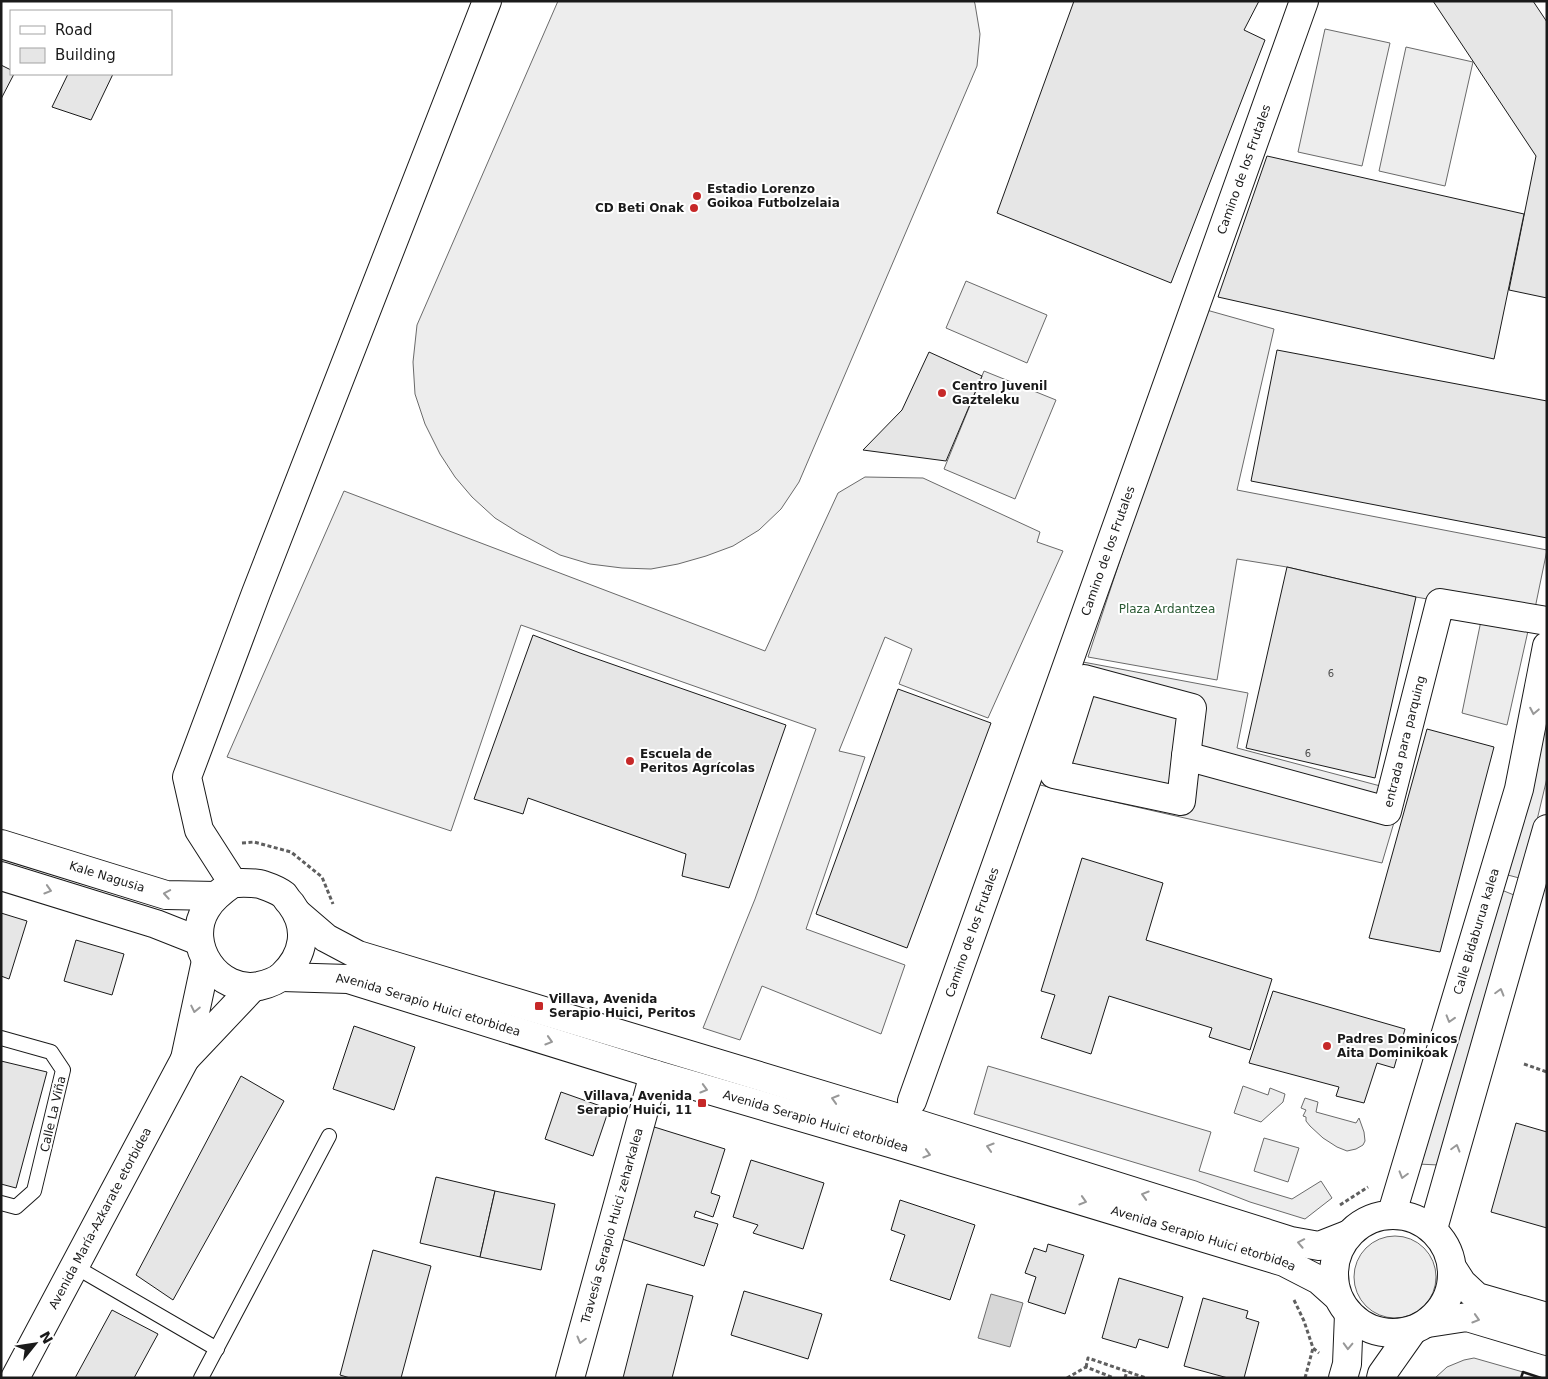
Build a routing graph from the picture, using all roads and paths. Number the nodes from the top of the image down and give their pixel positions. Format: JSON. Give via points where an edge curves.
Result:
{"nodes":[{"id":1,"x":487,"y":1,"type":"edge"},
{"id":2,"x":1304,"y":1,"type":"edge"},
{"id":3,"x":1547,"y":620,"type":"edge"},
{"id":4,"x":1547,"y":646,"type":"edge"},
{"id":5,"x":1186,"y":756,"type":"junction"},
{"id":6,"x":1547,"y":829,"type":"edge"},
{"id":7,"x":1,"y":844,"type":"edge"},
{"id":8,"x":1,"y":876,"type":"edge"},
{"id":9,"x":225,"y":889,"type":"junction"},
{"id":10,"x":298,"y":914,"type":"junction"},
{"id":11,"x":202,"y":951,"type":"junction"},
{"id":12,"x":282,"y":977,"type":"junction"},
{"id":13,"x":253,"y":987,"type":"junction"},
{"id":14,"x":1,"y":1038,"type":"edge"},
{"id":15,"x":185,"y":1059,"type":"junction"},
{"id":16,"x":1524,"y":1064,"type":"dead end"},
{"id":17,"x":1547,"y":1072,"type":"edge"},
{"id":18,"x":654,"y":1074,"type":"junction"},
{"id":19,"x":912,"y":1101,"type":"dead end"},
{"id":20,"x":329,"y":1136,"type":"dead end"},
{"id":21,"x":1375,"y":1182,"type":"dead end"},
{"id":22,"x":1,"y":1203,"type":"edge"},
{"id":23,"x":1336,"y":1208,"type":"dead end"},
{"id":24,"x":1392,"y":1214,"type":"junction"},
{"id":25,"x":1433,"y":1229,"type":"junction"},
{"id":26,"x":1347,"y":1235,"type":"junction"},
{"id":27,"x":74,"y":1266,"type":"junction"},
{"id":28,"x":1453,"y":1269,"type":"junction"},
{"id":29,"x":1294,"y":1299,"type":"dead end"},
{"id":30,"x":1343,"y":1306,"type":"junction"},
{"id":31,"x":1547,"y":1317,"type":"edge"},
{"id":32,"x":1420,"y":1327,"type":"junction"},
{"id":33,"x":1547,"y":1341,"type":"edge"},
{"id":34,"x":217,"y":1349,"type":"junction"},
{"id":35,"x":1086,"y":1368,"type":"junction"},
{"id":36,"x":1127,"y":1372,"type":"junction"},
{"id":37,"x":15,"y":1378,"type":"edge"},
{"id":38,"x":201,"y":1378,"type":"edge"},
{"id":39,"x":570,"y":1378,"type":"edge"},
{"id":40,"x":1067,"y":1378,"type":"edge"},
{"id":41,"x":1114,"y":1378,"type":"edge"},
{"id":42,"x":1125,"y":1378,"type":"edge"},
{"id":43,"x":1146,"y":1378,"type":"edge"},
{"id":44,"x":1305,"y":1378,"type":"edge"},
{"id":45,"x":1343,"y":1378,"type":"edge"},
{"id":46,"x":1381,"y":1378,"type":"edge"}],
"edges":[{"from":1,"to":9,"type":"street","via":[[187,777],[199,830]]},
{"from":2,"to":19,"type":"street","name":"Camino de los Frutales"},
{"from":3,"to":5,"type":"street","name":"entrada para parquing","via":[[1440,603],[1387,811]]},
{"from":4,"to":24,"type":"street","name":"Calle Bidaburua kalea","one_way":true,"via":[[1519,789]]},
{"from":5,"to":5,"type":"street","via":[[1192,708],[1084,678],[1054,774],[1181,801]]},
{"from":25,"to":6,"type":"street","one_way":true},
{"from":9,"to":7,"type":"street","name":"Kale Nagusia","one_way":true,"via":[[166,895]]},
{"from":8,"to":11,"type":"street","one_way":true,"via":[[156,924]]},
{"from":9,"to":10,"type":"street","via":[[262,884],[283,895]]},
{"from":9,"to":11,"type":"street","via":[[205,909],[202,917]]},
{"from":10,"to":12,"type":"street","via":[[303,937],[297,959]]},
{"from":26,"to":10,"type":"street","name":"Avenida Serapio Huici etorbidea","one_way":true,"via":[[1319,1246],[1291,1241],[906,1120],[358,955],[326,938]]},
{"from":11,"to":13,"type":"street","via":[[218,976],[234,985]]},
{"from":11,"to":15,"type":"street","name":"Avenida María-Azkarate etorbidea","one_way":true},
{"from":12,"to":13,"type":"street"},
{"from":12,"to":18,"type":"street","name":"Avenida Serapio Huici etorbidea","one_way":true,"via":[[348,979]]},
{"from":13,"to":15,"type":"street","name":"Avenida María-Azkarate etorbidea"},
{"from":14,"to":22,"type":"lane","name":"Calle La Viña","via":[[51,1052],[63,1070],[34,1191],[16,1206]]},
{"from":15,"to":27,"type":"street","name":"Avenida María-Azkarate etorbidea"},
{"from":16,"to":17,"type":"path"},
{"from":18,"to":30,"type":"street","name":"Avenida Serapio Huici etorbidea","one_way":true,"via":[[1284,1262],[1319,1280]]},
{"from":18,"to":39,"type":"street","name":"Travesía Serapio Huici zeharkalea","one_way":true},
{"from":20,"to":34,"type":"lane"},
{"from":21,"to":23,"type":"path"},
{"from":24,"to":25,"type":"street","via":[[1420,1220]]},
{"from":24,"to":26,"type":"street","via":[[1375,1216]]},
{"from":25,"to":28,"type":"street","via":[[1450,1253]]},
{"from":26,"to":30,"type":"street","via":[[1334,1263],[1333,1281]]},
{"from":27,"to":34,"type":"lane"},
{"from":27,"to":37,"type":"street","name":"Avenida María-Azkarate etorbidea"},
{"from":28,"to":31,"type":"street","via":[[1477,1297]]},
{"from":28,"to":32,"type":"street","via":[[1440,1312]]},
{"from":29,"to":44,"type":"path","via":[[1314,1348]]},
{"from":30,"to":32,"type":"street","via":[[1362,1325],[1379,1332],[1396,1334]]},
{"from":30,"to":45,"type":"street","one_way":true,"via":[[1347,1364]]},
{"from":32,"to":33,"type":"street","one_way":true,"via":[[1467,1317]]},
{"from":32,"to":46,"type":"street"},
{"from":34,"to":38,"type":"lane"},
{"from":35,"to":36,"type":"path","via":[[1088,1358]]},
{"from":35,"to":40,"type":"path"},
{"from":35,"to":41,"type":"path"},
{"from":36,"to":42,"type":"path"},
{"from":36,"to":43,"type":"path"}]}
